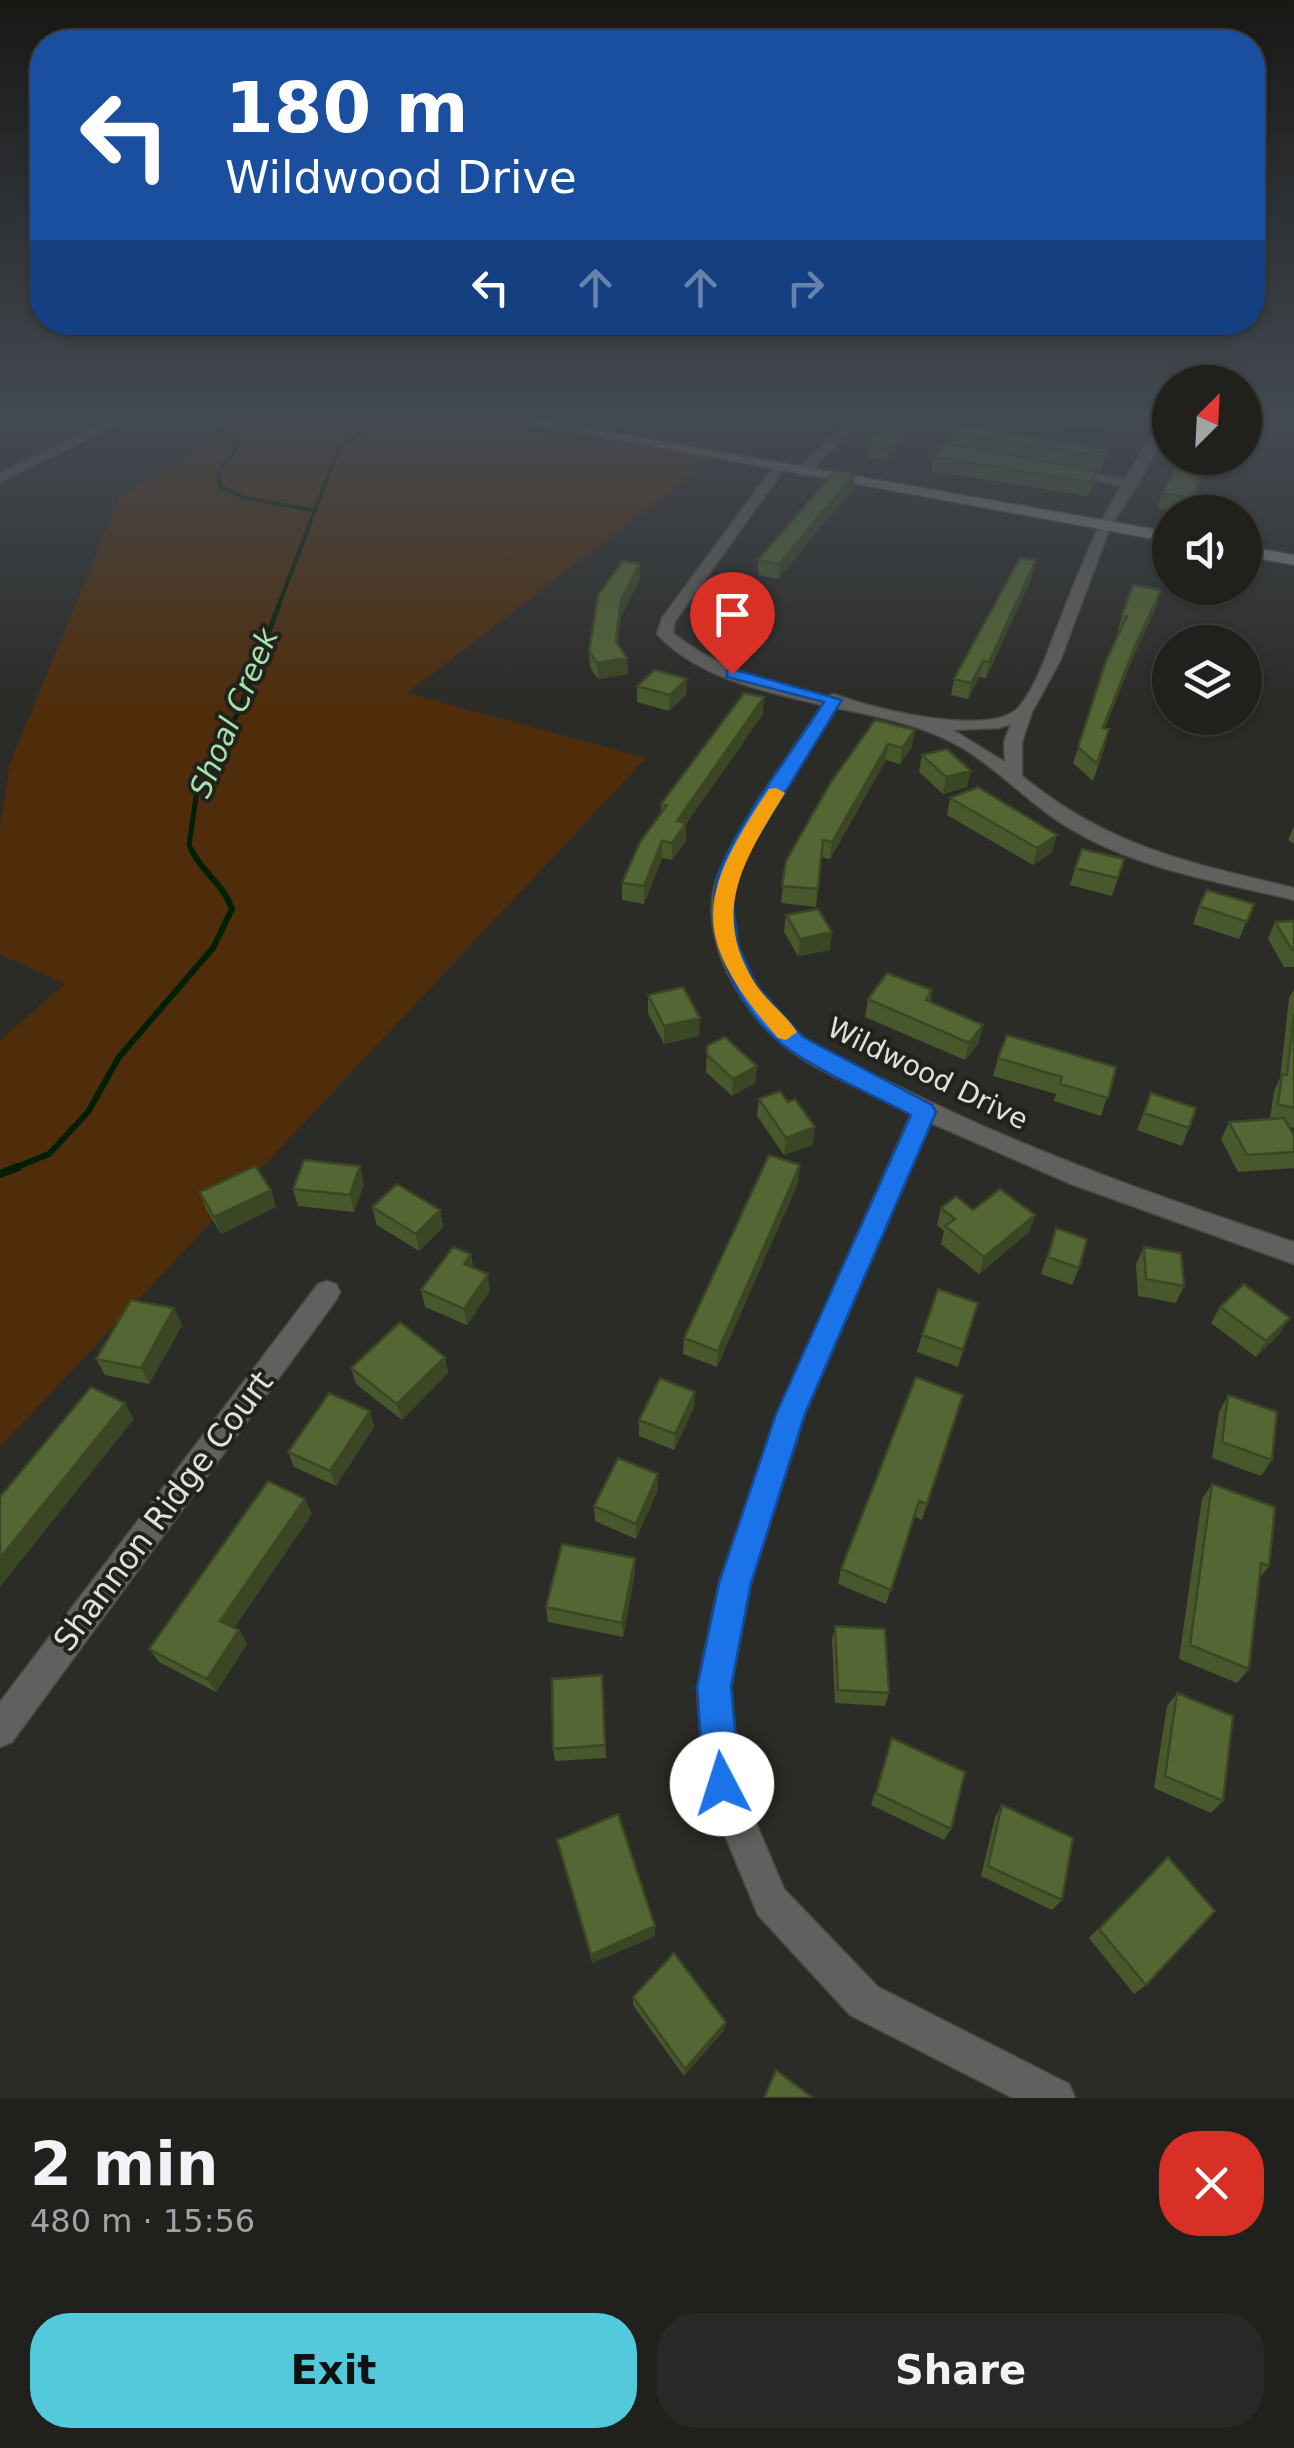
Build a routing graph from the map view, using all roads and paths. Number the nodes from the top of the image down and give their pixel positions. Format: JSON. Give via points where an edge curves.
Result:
{"nodes":[{"id":1,"x":745,"y":513,"type":"edge"},
{"id":2,"x":1035,"y":513,"type":"edge"},
{"id":3,"x":1112,"y":513,"type":"edge"},
{"id":4,"x":1104,"y":525,"type":"junction"},
{"id":5,"x":1152,"y":534,"type":"edge"},
{"id":6,"x":1262,"y":554,"type":"edge"},
{"id":7,"x":1294,"y":560,"type":"edge"},
{"id":8,"x":834,"y":700,"type":"junction"},
{"id":9,"x":1024,"y":712,"type":"junction"},
{"id":10,"x":927,"y":726,"type":"junction"},
{"id":11,"x":1014,"y":775,"type":"junction"},
{"id":12,"x":1294,"y":894,"type":"edge"},
{"id":13,"x":924,"y":1112,"type":"junction"},
{"id":14,"x":1294,"y":1253,"type":"edge"},
{"id":15,"x":327,"y":1292,"type":"dead end"},
{"id":16,"x":0,"y":1730,"type":"edge"},
{"id":17,"x":1055,"y":2098,"type":"edge"}],
"edges":[{"from":1,"to":8,"type":"street","via":[[685,592],[665,634],[702,664]]},
{"from":2,"to":4,"type":"main road"},
{"from":3,"to":4,"type":"street"},
{"from":4,"to":5,"type":"main road"},
{"from":4,"to":9,"type":"street","via":[[1052,662]]},
{"from":6,"to":7,"type":"main road"},
{"from":8,"to":10,"type":"street"},
{"from":8,"to":13,"type":"street","name":"Wildwood Drive","via":[[733,862],[722,897],[728,945],[747,988],[795,1043]]},
{"from":9,"to":10,"type":"street","via":[[999,723]]},
{"from":9,"to":11,"type":"street","via":[[1012,742]]},
{"from":10,"to":11,"type":"street","via":[[995,758]]},
{"from":11,"to":12,"type":"street","via":[[1088,832]]},
{"from":13,"to":14,"type":"street","name":"Wildwood Drive","via":[[1154,1206]]},
{"from":13,"to":17,"type":"street","via":[[791,1414],[735,1583],[714,1687],[722,1784],[771,1902],[864,2000]]},
{"from":15,"to":16,"type":"street","name":"Shannon Ridge Court"}]}
